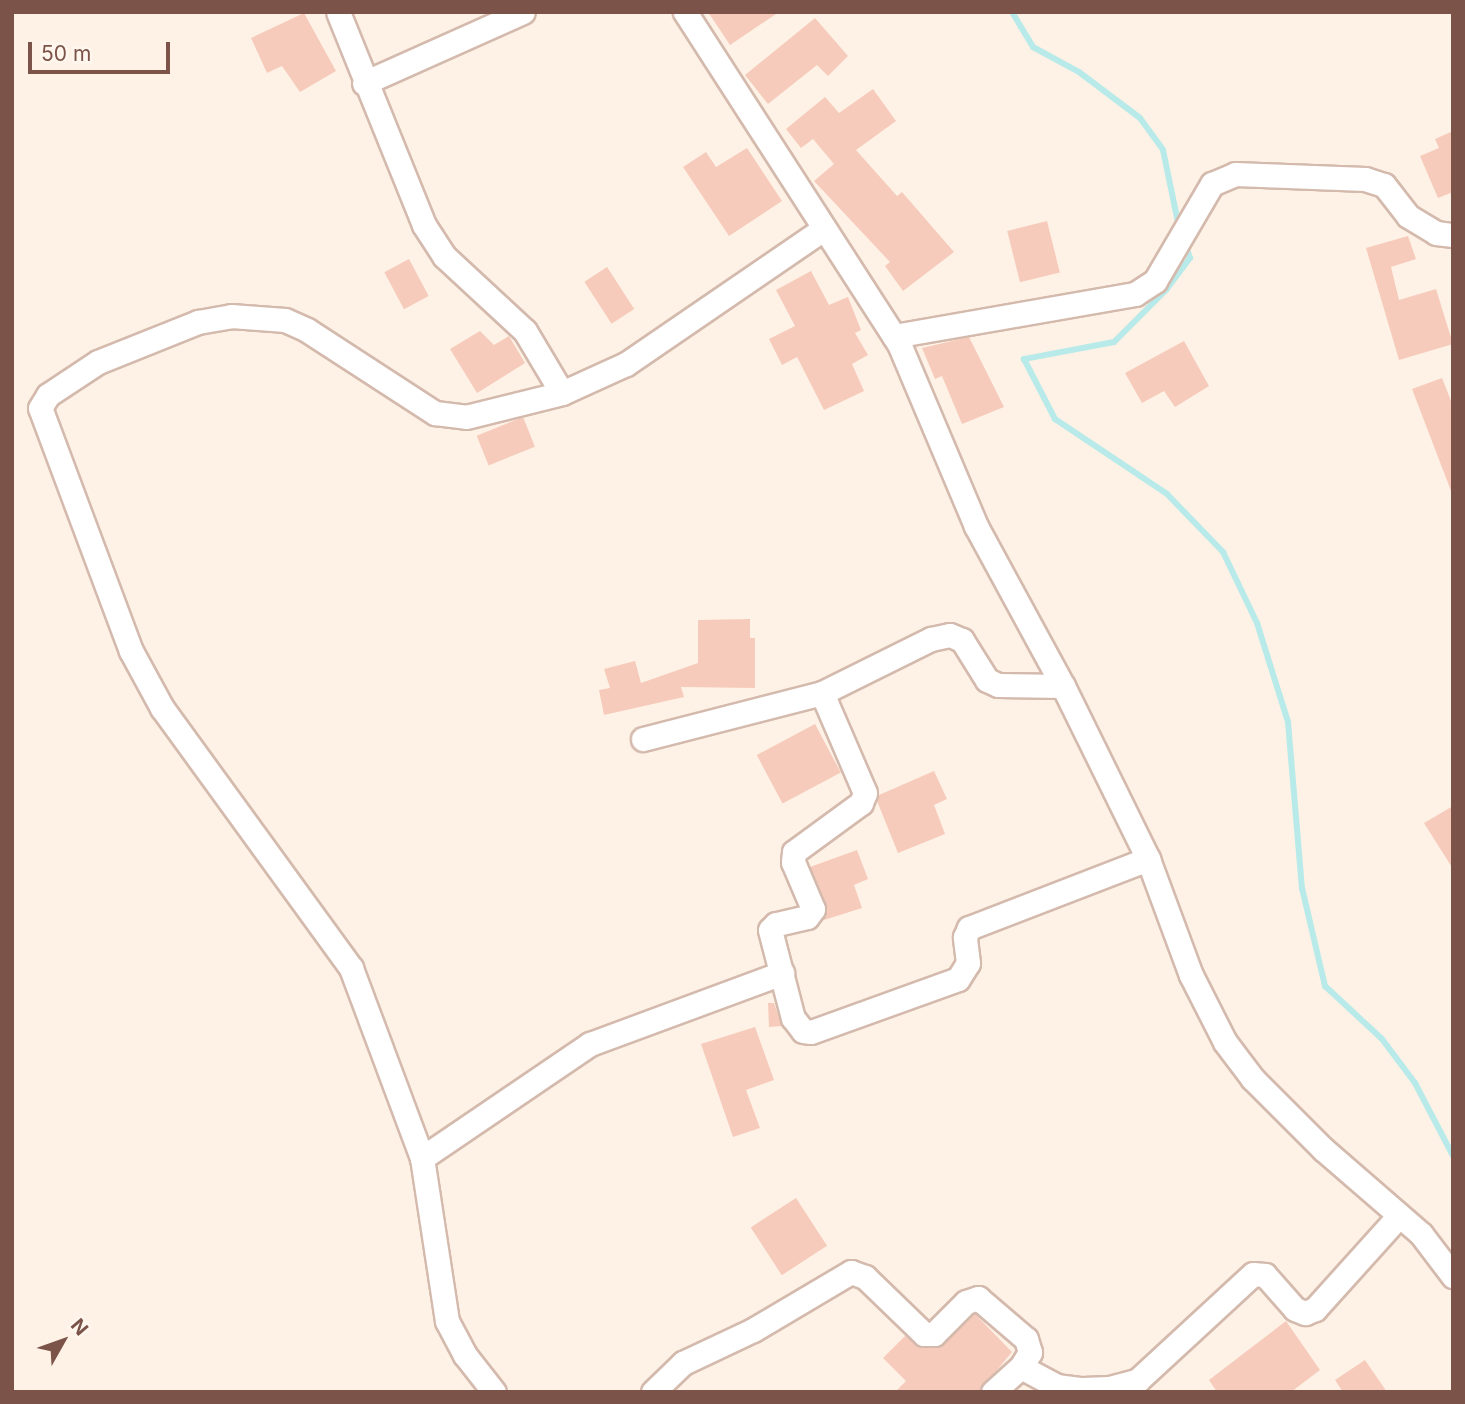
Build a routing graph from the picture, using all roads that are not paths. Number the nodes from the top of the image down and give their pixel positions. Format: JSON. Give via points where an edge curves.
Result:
{"nodes":[{"id":1,"x":338,"y":12,"type":"edge"},
{"id":2,"x":523,"y":12,"type":"edge"},
{"id":3,"x":685,"y":12,"type":"edge"},
{"id":4,"x":364,"y":83,"type":"junction"},
{"id":5,"x":823,"y":229,"type":"junction"},
{"id":6,"x":1453,"y":235,"type":"edge"},
{"id":7,"x":894,"y":336,"type":"junction"},
{"id":8,"x":562,"y":393,"type":"junction"},
{"id":9,"x":1063,"y":686,"type":"junction"},
{"id":10,"x":821,"y":693,"type":"junction"},
{"id":11,"x":643,"y":739,"type":"dead end"},
{"id":12,"x":1148,"y":859,"type":"junction"},
{"id":13,"x":782,"y":973,"type":"junction"},
{"id":14,"x":422,"y":1158,"type":"junction"},
{"id":15,"x":1397,"y":1218,"type":"junction"},
{"id":16,"x":1421,"y":1234,"type":"junction"},
{"id":17,"x":1453,"y":1245,"type":"edge"},
{"id":18,"x":1453,"y":1276,"type":"edge"},
{"id":19,"x":1021,"y":1367,"type":"junction"},
{"id":20,"x":494,"y":1392,"type":"edge"},
{"id":21,"x":653,"y":1392,"type":"edge"},
{"id":22,"x":993,"y":1392,"type":"edge"}],
"edges":[{"from":1,"to":4,"type":"street"},
{"from":2,"to":4,"type":"street"},
{"from":3,"to":5,"type":"street"},
{"from":4,"to":8,"type":"street","via":[[424,225],[444,256],[524,331]]},
{"from":5,"to":7,"type":"street"},
{"from":5,"to":8,"type":"street","via":[[626,364]]},
{"from":6,"to":7,"type":"street","via":[[1436,233],[1408,216],[1384,185],[1365,179],[1276,172],[1223,176],[1212,184],[1155,281],[1135,294]]},
{"from":7,"to":9,"type":"street","via":[[976,526]]},
{"from":8,"to":14,"type":"street","via":[[450,417],[435,413],[285,320],[231,316],[198,322],[98,362],[48,395],[40,408],[131,651],[162,708],[351,968]]},
{"from":9,"to":10,"type":"street","via":[[998,685],[987,680],[962,640],[950,635],[931,639]]},
{"from":9,"to":12,"type":"street"},
{"from":10,"to":11,"type":"street"},
{"from":10,"to":13,"type":"street","via":[[865,793],[861,803],[794,852],[793,862],[813,909],[807,917],[776,924],[770,930]]},
{"from":12,"to":13,"type":"street","via":[[972,925],[965,937],[968,963],[958,979],[811,1032],[797,1026]]},
{"from":12,"to":15,"type":"street","via":[[1191,975],[1225,1042],[1253,1079]]},
{"from":13,"to":14,"type":"street","via":[[590,1044]]},
{"from":14,"to":20,"type":"street","via":[[447,1321],[465,1355]]},
{"from":15,"to":16,"type":"street"},
{"from":15,"to":19,"type":"street","via":[[1315,1309],[1305,1313],[1295,1309],[1265,1275],[1254,1274],[1138,1380],[1082,1389],[1056,1386]]},
{"from":16,"to":17,"type":"street"},
{"from":16,"to":18,"type":"street"},
{"from":19,"to":21,"type":"street","via":[[1030,1352],[1026,1339],[978,1298],[966,1302],[934,1334],[924,1334],[865,1277],[851,1272],[683,1363]]},
{"from":19,"to":22,"type":"street"}]}
